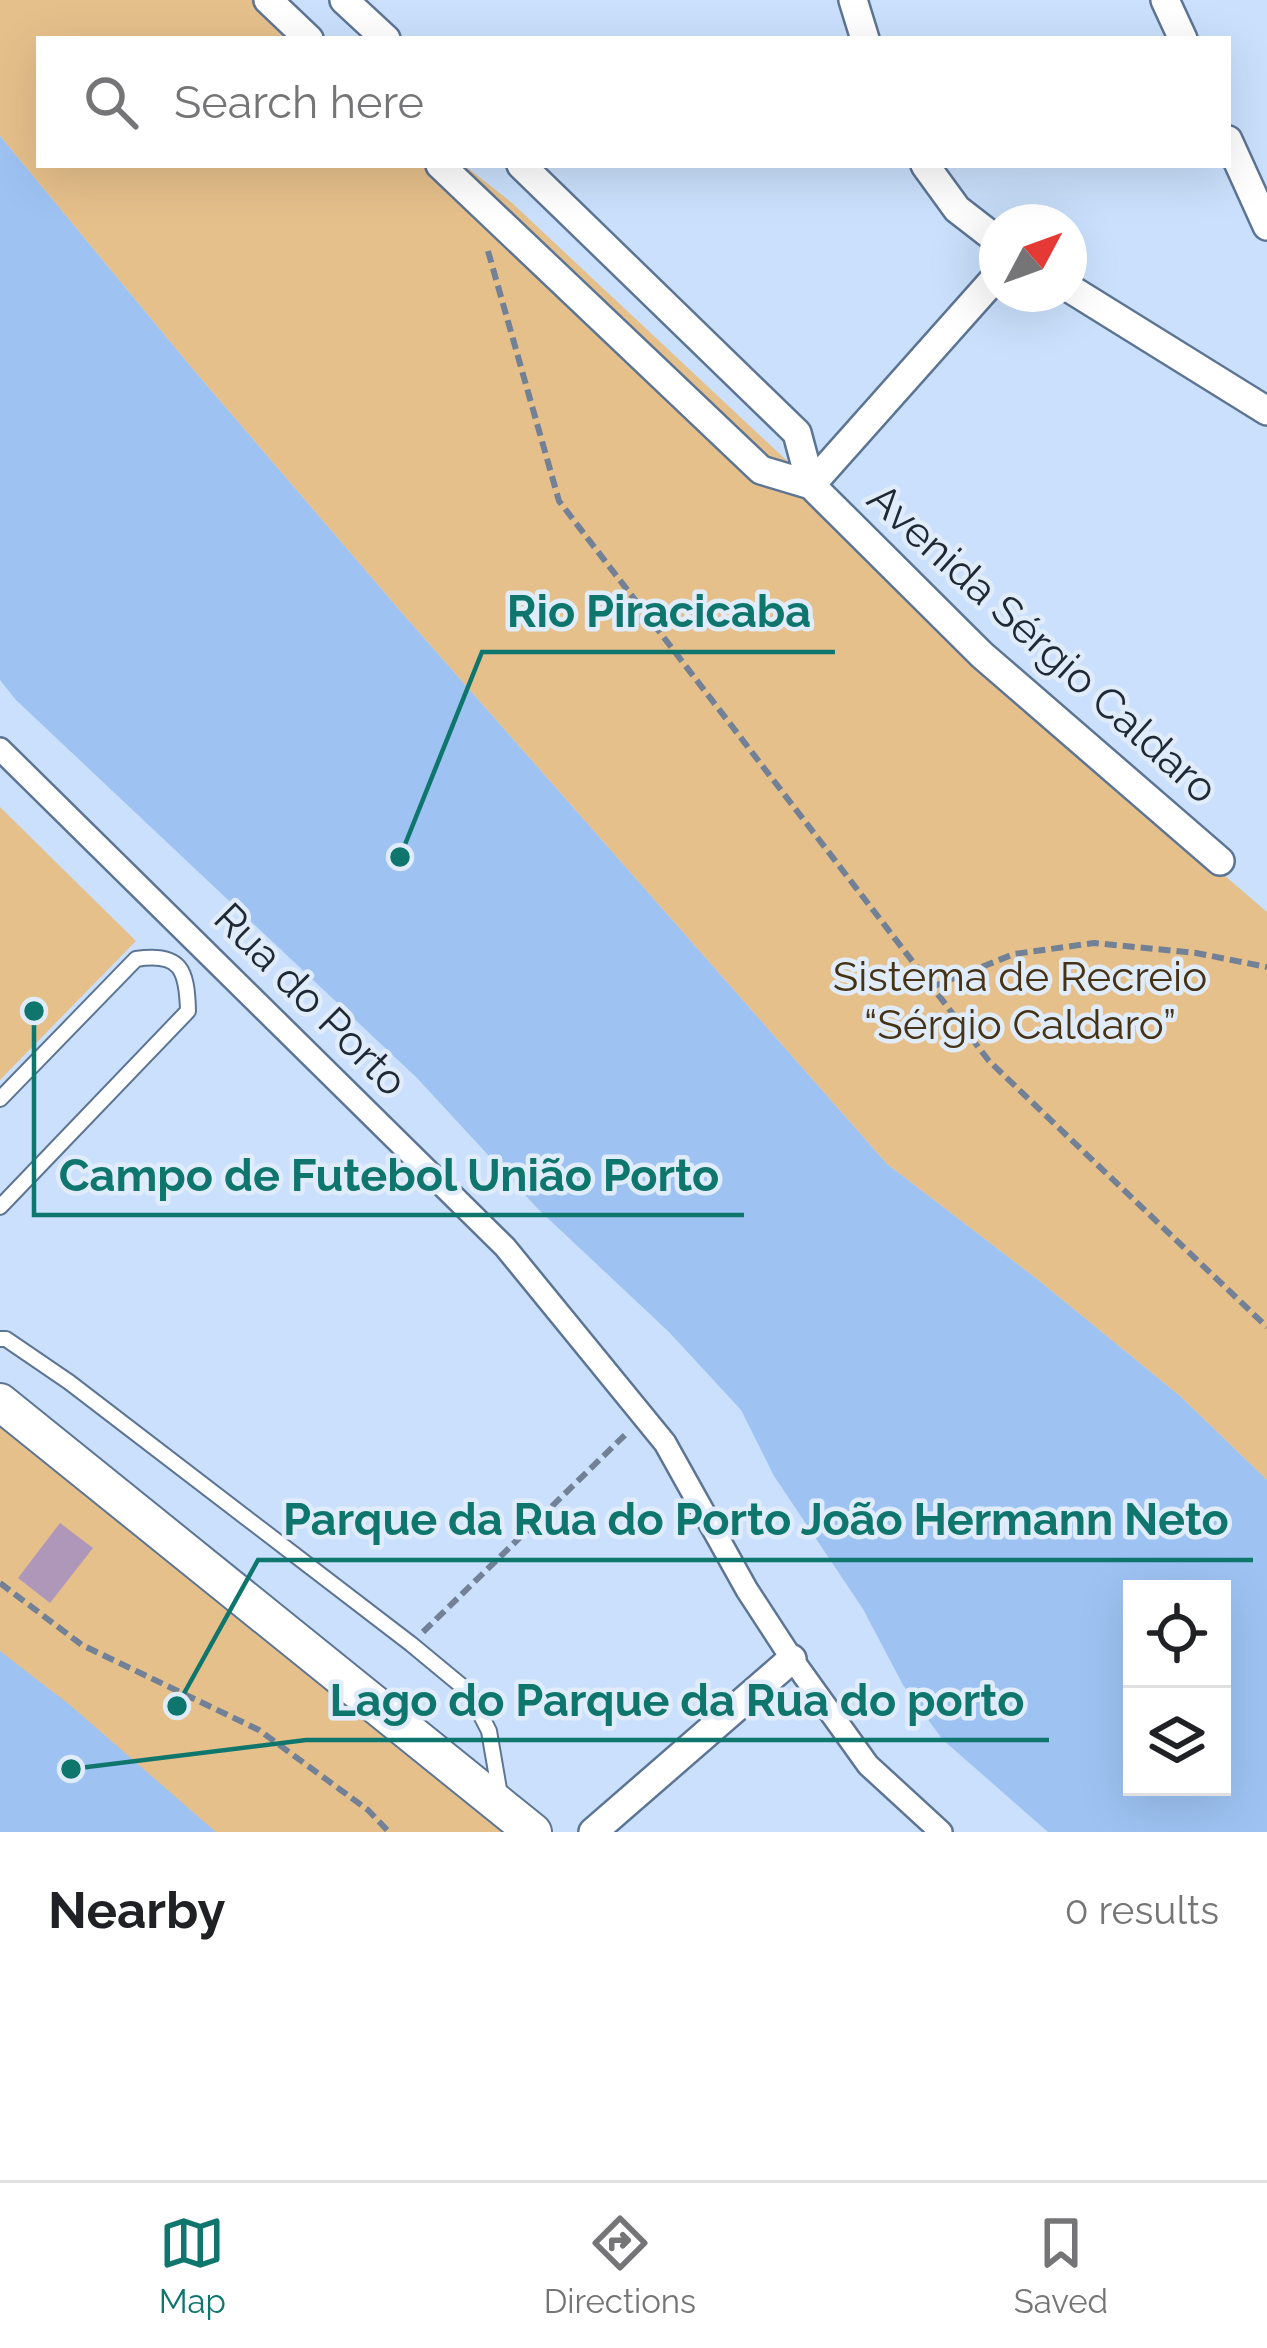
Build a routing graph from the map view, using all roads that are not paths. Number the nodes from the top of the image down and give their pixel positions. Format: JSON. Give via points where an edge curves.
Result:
{"nodes":[{"id":1,"x":268,"y":0,"type":"edge"},
{"id":2,"x":344,"y":0,"type":"edge"},
{"id":3,"x":854,"y":0,"type":"edge"},
{"id":4,"x":1165,"y":0,"type":"edge"},
{"id":5,"x":306,"y":36,"type":"edge"},
{"id":6,"x":383,"y":36,"type":"edge"},
{"id":7,"x":864,"y":36,"type":"edge"},
{"id":8,"x":1182,"y":36,"type":"edge"},
{"id":9,"x":1231,"y":147,"type":"edge"},
{"id":10,"x":443,"y":168,"type":"edge"},
{"id":11,"x":524,"y":168,"type":"edge"},
{"id":12,"x":927,"y":168,"type":"edge"},
{"id":13,"x":979,"y":226,"type":"edge"},
{"id":14,"x":1267,"y":226,"type":"edge"},
{"id":15,"x":979,"y":296,"type":"edge"},
{"id":16,"x":1087,"y":300,"type":"edge"},
{"id":17,"x":1267,"y":410,"type":"edge"},
{"id":18,"x":811,"y":485,"type":"junction"},
{"id":19,"x":0,"y":749,"type":"edge"},
{"id":20,"x":1220,"y":861,"type":"dead end"},
{"id":21,"x":0,"y":1099,"type":"edge"},
{"id":22,"x":0,"y":1207,"type":"edge"},
{"id":23,"x":0,"y":1339,"type":"edge"},
{"id":24,"x":0,"y":1402,"type":"edge"},
{"id":25,"x":792,"y":1659,"type":"junction"},
{"id":26,"x":502,"y":1806,"type":"junction"},
{"id":27,"x":533,"y":1832,"type":"edge"},
{"id":28,"x":593,"y":1832,"type":"edge"},
{"id":29,"x":941,"y":1832,"type":"edge"}],
"edges":[{"from":1,"to":5,"type":"street"},
{"from":2,"to":6,"type":"street"},
{"from":3,"to":7,"type":"street"},
{"from":4,"to":8,"type":"street"},
{"from":9,"to":14,"type":"street"},
{"from":10,"to":18,"type":"street","name":"Avenida Sérgio Caldaro","via":[[760,470]]},
{"from":11,"to":18,"type":"street","name":"Avenida Sérgio Caldaro","via":[[797,433]]},
{"from":12,"to":13,"type":"street"},
{"from":15,"to":18,"type":"street"},
{"from":16,"to":17,"type":"street"},
{"from":18,"to":20,"type":"street","name":"Avenida Sérgio Caldaro","via":[[982,655]]},
{"from":19,"to":25,"type":"street","name":"Rua do Porto","via":[[505,1247],[665,1443]]},
{"from":21,"to":22,"type":"lane","via":[[136,958],[160,955],[178,965],[188,1011]]},
{"from":23,"to":26,"type":"lane","via":[[69,1382],[469,1692],[489,1731]]},
{"from":24,"to":26,"type":"street"},
{"from":25,"to":28,"type":"street"},
{"from":25,"to":29,"type":"street","name":"Rua do Porto","via":[[868,1765]]},
{"from":26,"to":27,"type":"street"}]}
